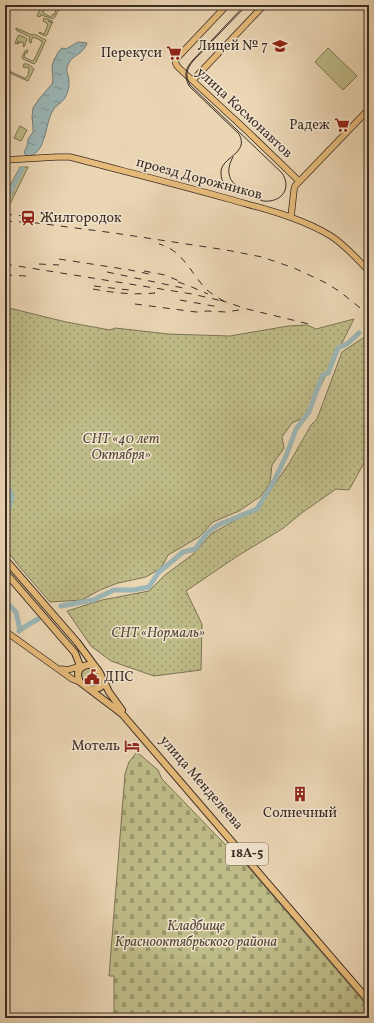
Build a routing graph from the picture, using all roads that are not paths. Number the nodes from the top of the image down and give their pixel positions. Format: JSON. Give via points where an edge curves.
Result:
{"nodes":[{"id":1,"x":227,"y":5,"type":"edge"},
{"id":2,"x":264,"y":5,"type":"edge"},
{"id":3,"x":193,"y":80,"type":"junction"},
{"id":4,"x":369,"y":109,"type":"edge"},
{"id":5,"x":5,"y":160,"type":"edge"},
{"id":6,"x":298,"y":181,"type":"junction"},
{"id":7,"x":291,"y":217,"type":"junction"},
{"id":8,"x":369,"y":271,"type":"edge"},
{"id":9,"x":5,"y":559,"type":"edge"},
{"id":10,"x":5,"y":572,"type":"edge"},
{"id":11,"x":5,"y":631,"type":"edge"},
{"id":12,"x":94,"y":664,"type":"junction"},
{"id":13,"x":57,"y":668,"type":"junction"},
{"id":14,"x":81,"y":668,"type":"junction"},
{"id":15,"x":103,"y":679,"type":"junction"},
{"id":16,"x":80,"y":682,"type":"junction"},
{"id":17,"x":89,"y":689,"type":"junction"},
{"id":18,"x":369,"y":996,"type":"edge"},
{"id":19,"x":369,"y":1001,"type":"edge"}],
"edges":[{"from":1,"to":3,"type":"main road","name":"улица Космонавтов","via":[[175,61],[177,67]]},
{"from":2,"to":3,"type":"main road"},
{"from":3,"to":6,"type":"main road","name":"улица Космонавтов"},
{"from":4,"to":6,"type":"main road"},
{"from":5,"to":7,"type":"main road","name":"проезд Дорожников","via":[[70,157]]},
{"from":6,"to":7,"type":"main road","via":[[294,190]]},
{"from":7,"to":8,"type":"main road","name":"проезд Дорожников","via":[[332,237]]},
{"from":9,"to":12,"type":"highway","number":"18А-5"},
{"from":10,"to":14,"type":"highway","via":[[71,647]]},
{"from":11,"to":13,"type":"main road"},
{"from":12,"to":14,"type":"highway"},
{"from":12,"to":15,"type":"highway","number":"18А-5"},
{"from":13,"to":14,"type":"main road"},
{"from":13,"to":16,"type":"main road"},
{"from":14,"to":16,"type":"highway","via":[[78,677]]},
{"from":15,"to":17,"type":"highway","via":[[102,685],[98,688]]},
{"from":15,"to":18,"type":"highway","name":"улица Менделеева","number":"18А-5","via":[[125,714]]},
{"from":16,"to":17,"type":"highway","number":"18А-5"},
{"from":17,"to":19,"type":"highway","name":"улица Менделеева","number":"18А-5","via":[[120,713],[138,732]]}]}
